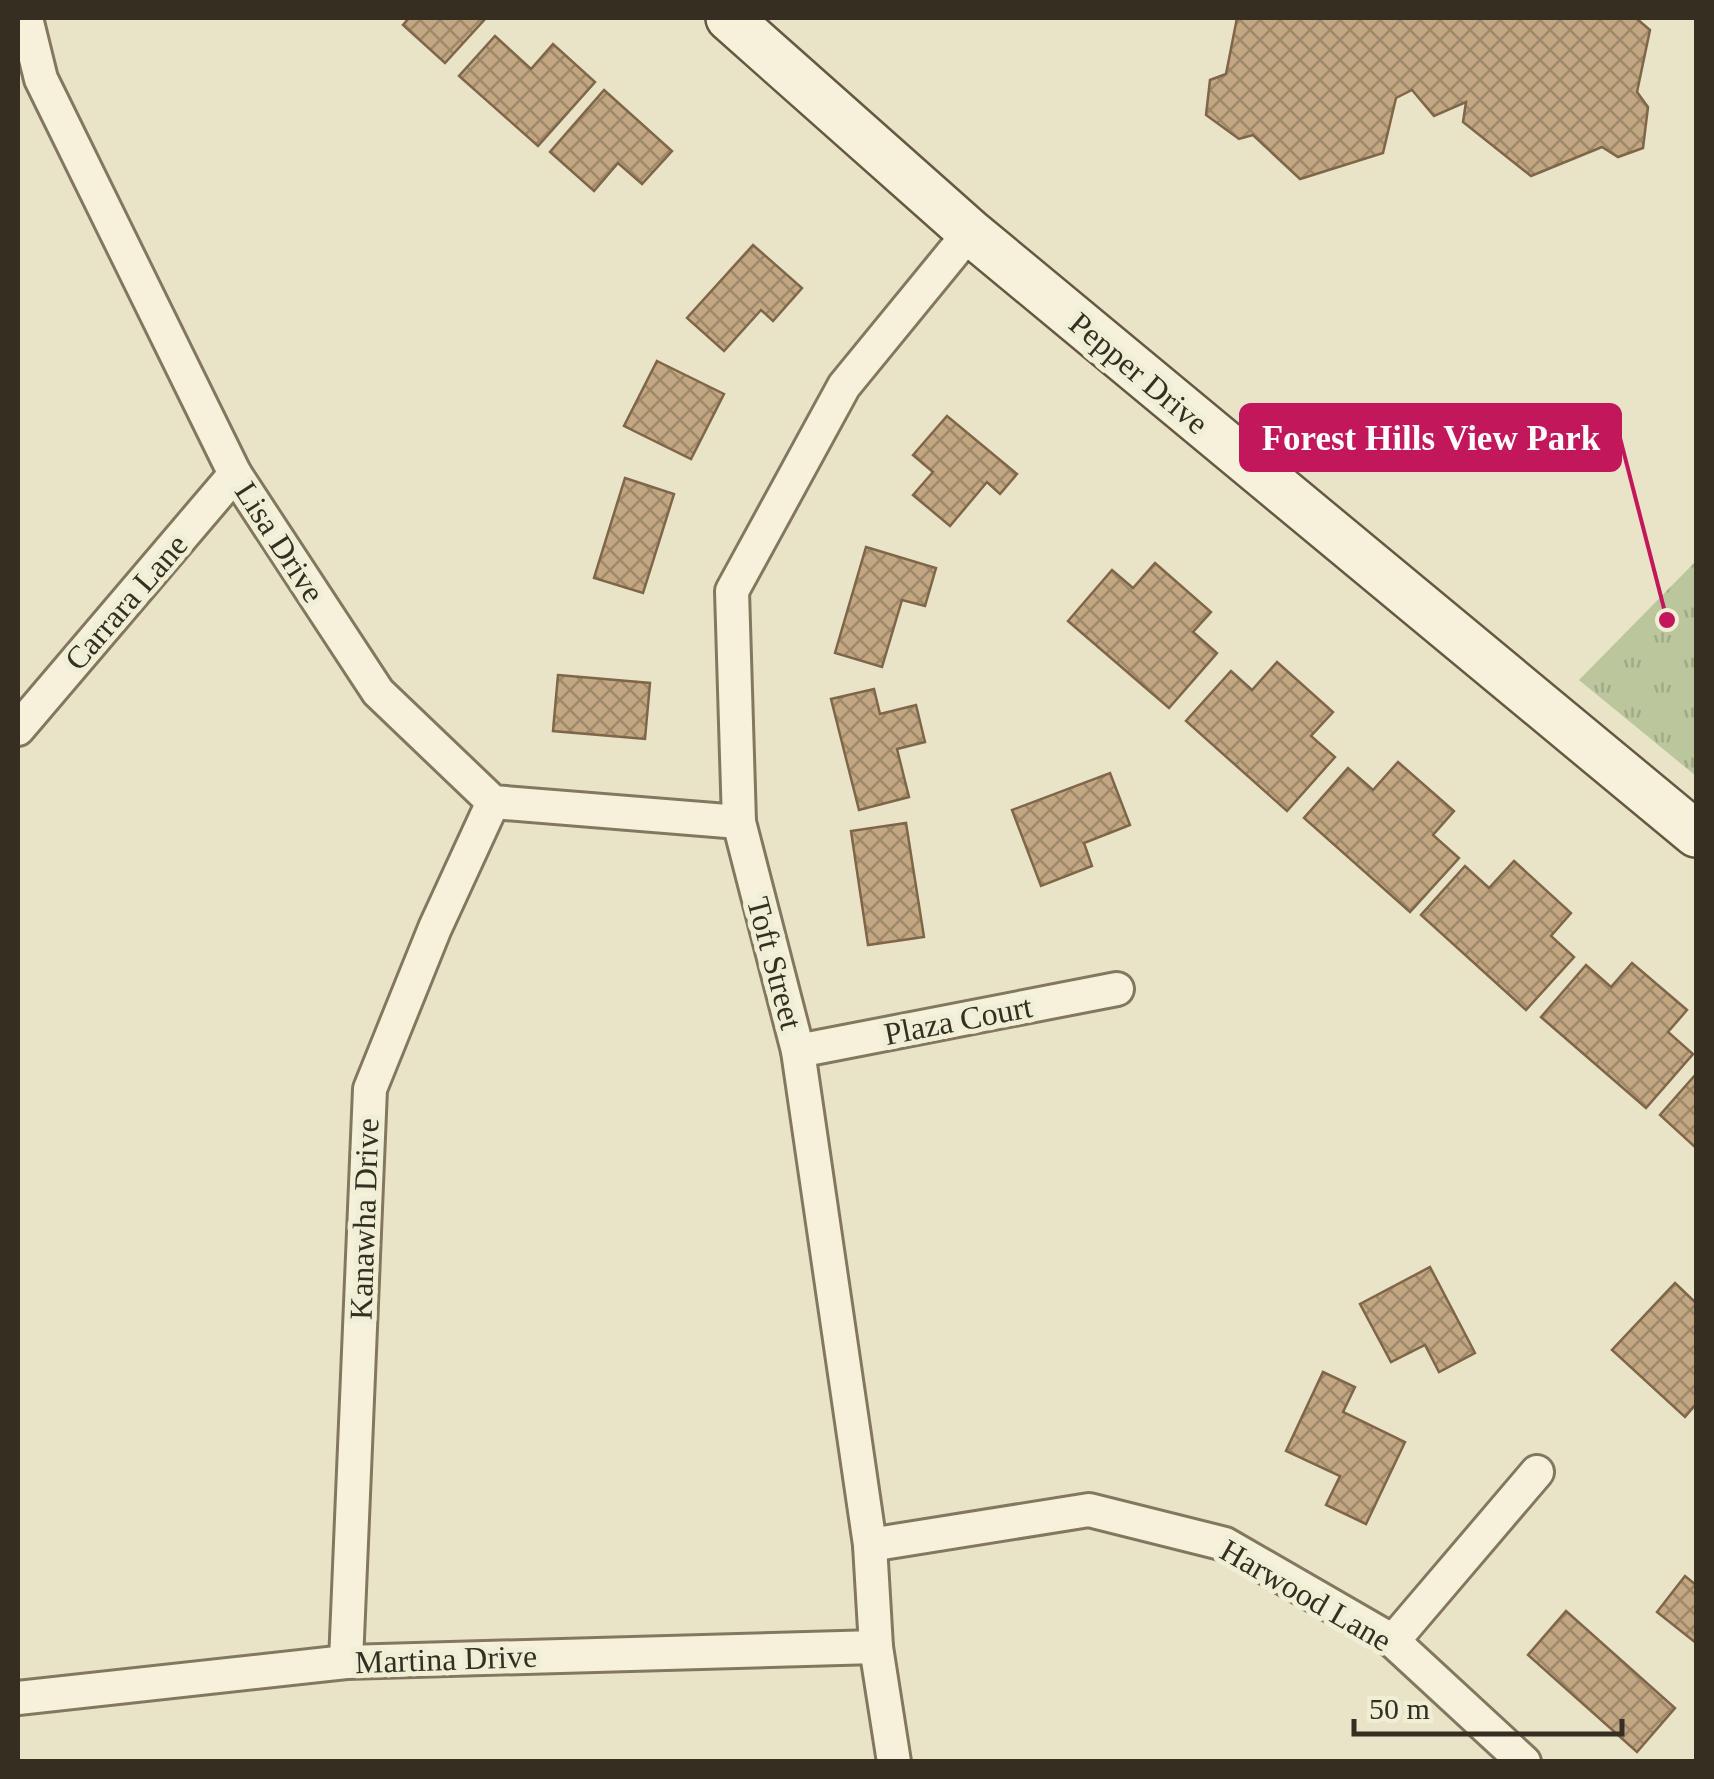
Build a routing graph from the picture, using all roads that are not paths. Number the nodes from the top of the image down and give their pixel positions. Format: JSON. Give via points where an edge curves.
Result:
{"nodes":[{"id":1,"x":26,"y":18,"type":"edge"},
{"id":2,"x":729,"y":18,"type":"edge"},
{"id":3,"x":29,"y":82,"type":"edge"},
{"id":4,"x":970,"y":232,"type":"junction"},
{"id":5,"x":235,"y":474,"type":"junction"},
{"id":6,"x":18,"y":729,"type":"edge"},
{"id":7,"x":493,"y":802,"type":"junction"},
{"id":8,"x":738,"y":822,"type":"junction"},
{"id":9,"x":1696,"y":834,"type":"edge"},
{"id":10,"x":1117,"y":989,"type":"dead end"},
{"id":11,"x":798,"y":1051,"type":"junction"},
{"id":12,"x":1537,"y":1472,"type":"dead end"},
{"id":13,"x":870,"y":1545,"type":"junction"},
{"id":14,"x":1392,"y":1641,"type":"junction"},
{"id":15,"x":876,"y":1647,"type":"junction"},
{"id":16,"x":346,"y":1662,"type":"junction"},
{"id":17,"x":18,"y":1698,"type":"edge"},
{"id":18,"x":894,"y":1762,"type":"edge"},
{"id":19,"x":1524,"y":1762,"type":"edge"}],
"edges":[{"from":1,"to":3,"type":"street","name":"Lisa Drive"},
{"from":2,"to":4,"type":"street","name":"Pepper Drive"},
{"from":3,"to":5,"type":"street","name":"Lisa Drive"},
{"from":4,"to":8,"type":"street","name":"Toft Street","via":[[844,386],[732,591]]},
{"from":4,"to":9,"type":"street","name":"Pepper Drive"},
{"from":5,"to":6,"type":"street","name":"Carrara Lane"},
{"from":5,"to":7,"type":"street","name":"Lisa Drive","via":[[378,692]]},
{"from":7,"to":8,"type":"street"},
{"from":7,"to":16,"type":"street","name":"Kanawha Drive","via":[[370,1090]]},
{"from":8,"to":11,"type":"street","name":"Toft Street"},
{"from":10,"to":11,"type":"street","name":"Plaza Court"},
{"from":11,"to":13,"type":"street","name":"Toft Street"},
{"from":12,"to":14,"type":"street"},
{"from":13,"to":14,"type":"street","name":"Harwood Lane","via":[[1089,1510],[1225,1544]]},
{"from":13,"to":15,"type":"street","name":"Toft Street"},
{"from":14,"to":19,"type":"street","name":"Harwood Lane"},
{"from":15,"to":16,"type":"street","name":"Martina Drive"},
{"from":15,"to":18,"type":"street","name":"Toft Street"},
{"from":16,"to":17,"type":"street","name":"Martina Drive"}]}
